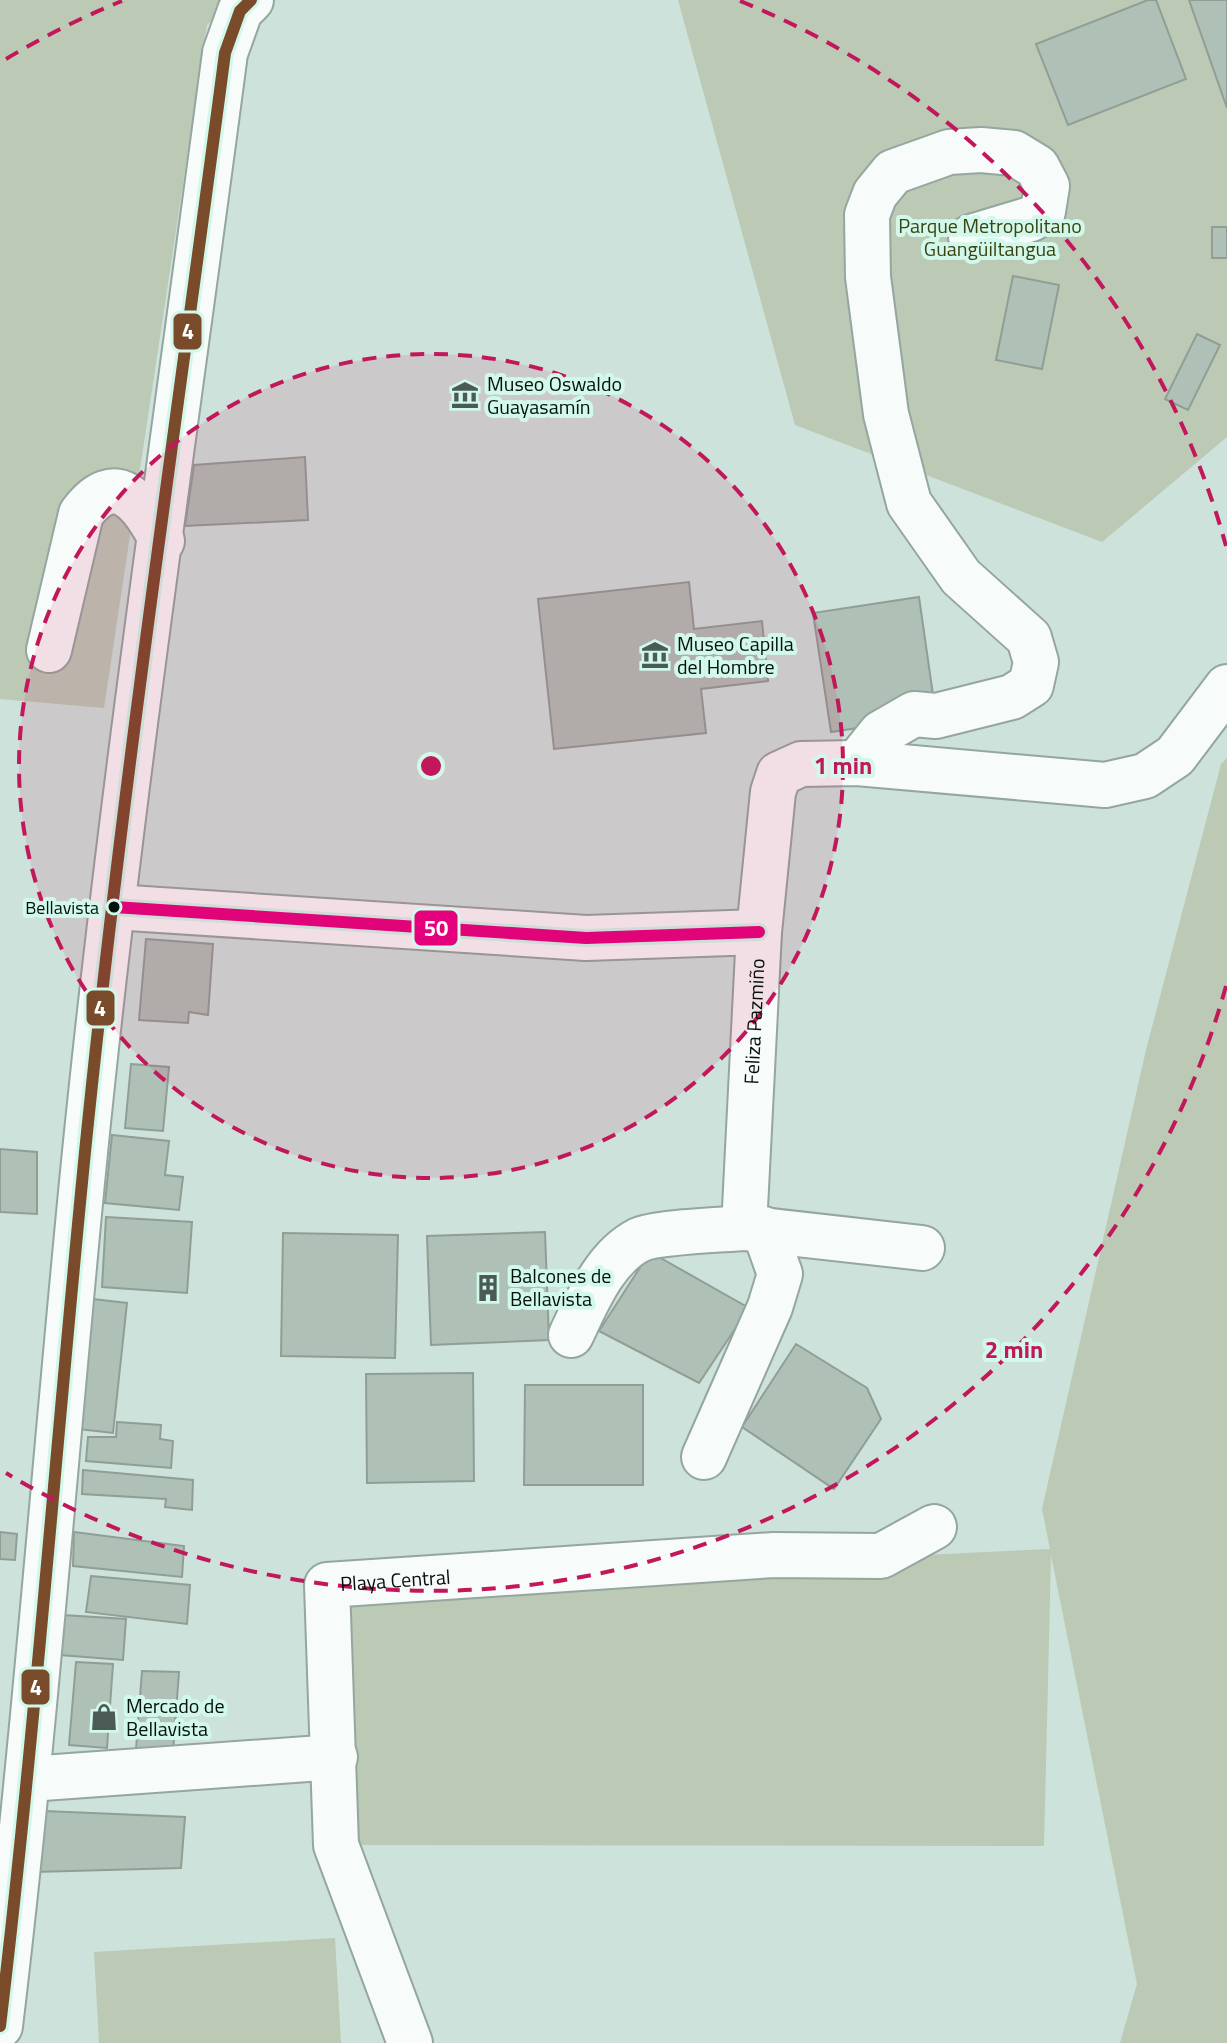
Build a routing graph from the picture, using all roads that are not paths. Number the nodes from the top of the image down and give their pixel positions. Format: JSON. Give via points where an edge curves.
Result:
{"nodes":[{"id":1,"x":251,"y":0,"type":"edge"},
{"id":2,"x":971,"y":237,"type":"dead end"},
{"id":3,"x":162,"y":541,"type":"junction"},
{"id":4,"x":49,"y":650,"type":"dead end"},
{"id":5,"x":1227,"y":687,"type":"edge"},
{"id":6,"x":857,"y":763,"type":"junction"},
{"id":7,"x":114,"y":907,"type":"junction"},
{"id":8,"x":759,"y":932,"type":"junction"},
{"id":9,"x":754,"y":1228,"type":"junction"},
{"id":10,"x":922,"y":1248,"type":"dead end"},
{"id":11,"x":571,"y":1335,"type":"dead end"},
{"id":12,"x":704,"y":1457,"type":"dead end"},
{"id":13,"x":934,"y":1527,"type":"dead end"},
{"id":14,"x":335,"y":1757,"type":"junction"},
{"id":15,"x":29,"y":1779,"type":"junction"},
{"id":16,"x":0,"y":2026,"type":"edge"},
{"id":17,"x":410,"y":2043,"type":"edge"}],
"edges":[{"from":1,"to":3,"type":"street","via":[[240,11],[225,53]]},
{"from":2,"to":6,"type":"street","via":[[1043,211],[1047,186],[1037,167],[1014,153],[949,152],[893,172],[875,194],[867,215],[868,277],[886,414],[909,503],[961,577],[1029,638],[1036,662],[1031,685],[1012,697],[936,716],[914,714],[881,733]]},
{"from":3,"to":4,"type":"street","via":[[132,497],[118,491],[90,502],[81,514]]},
{"from":3,"to":7,"type":"street"},
{"from":5,"to":6,"type":"street","name":"Feliza Pazmiño","via":[[1175,756],[1145,776],[1105,785]]},
{"from":6,"to":8,"type":"street","name":"Feliza Pazmiño","via":[[801,764],[779,774]]},
{"from":7,"to":8,"type":"street","via":[[586,938]]},
{"from":7,"to":15,"type":"street","via":[[86,1149]]},
{"from":8,"to":9,"type":"street","name":"Feliza Pazmiño"},
{"from":9,"to":10,"type":"street"},
{"from":9,"to":11,"type":"street","via":[[640,1239],[613,1262],[592,1291]]},
{"from":9,"to":12,"type":"street","via":[[780,1274]]},
{"from":13,"to":14,"type":"street","name":"Playa Central","via":[[881,1556],[774,1555],[327,1585]]},
{"from":14,"to":15,"type":"street"},
{"from":14,"to":17,"type":"street","via":[[336,1845]]},
{"from":15,"to":16,"type":"street"}]}
